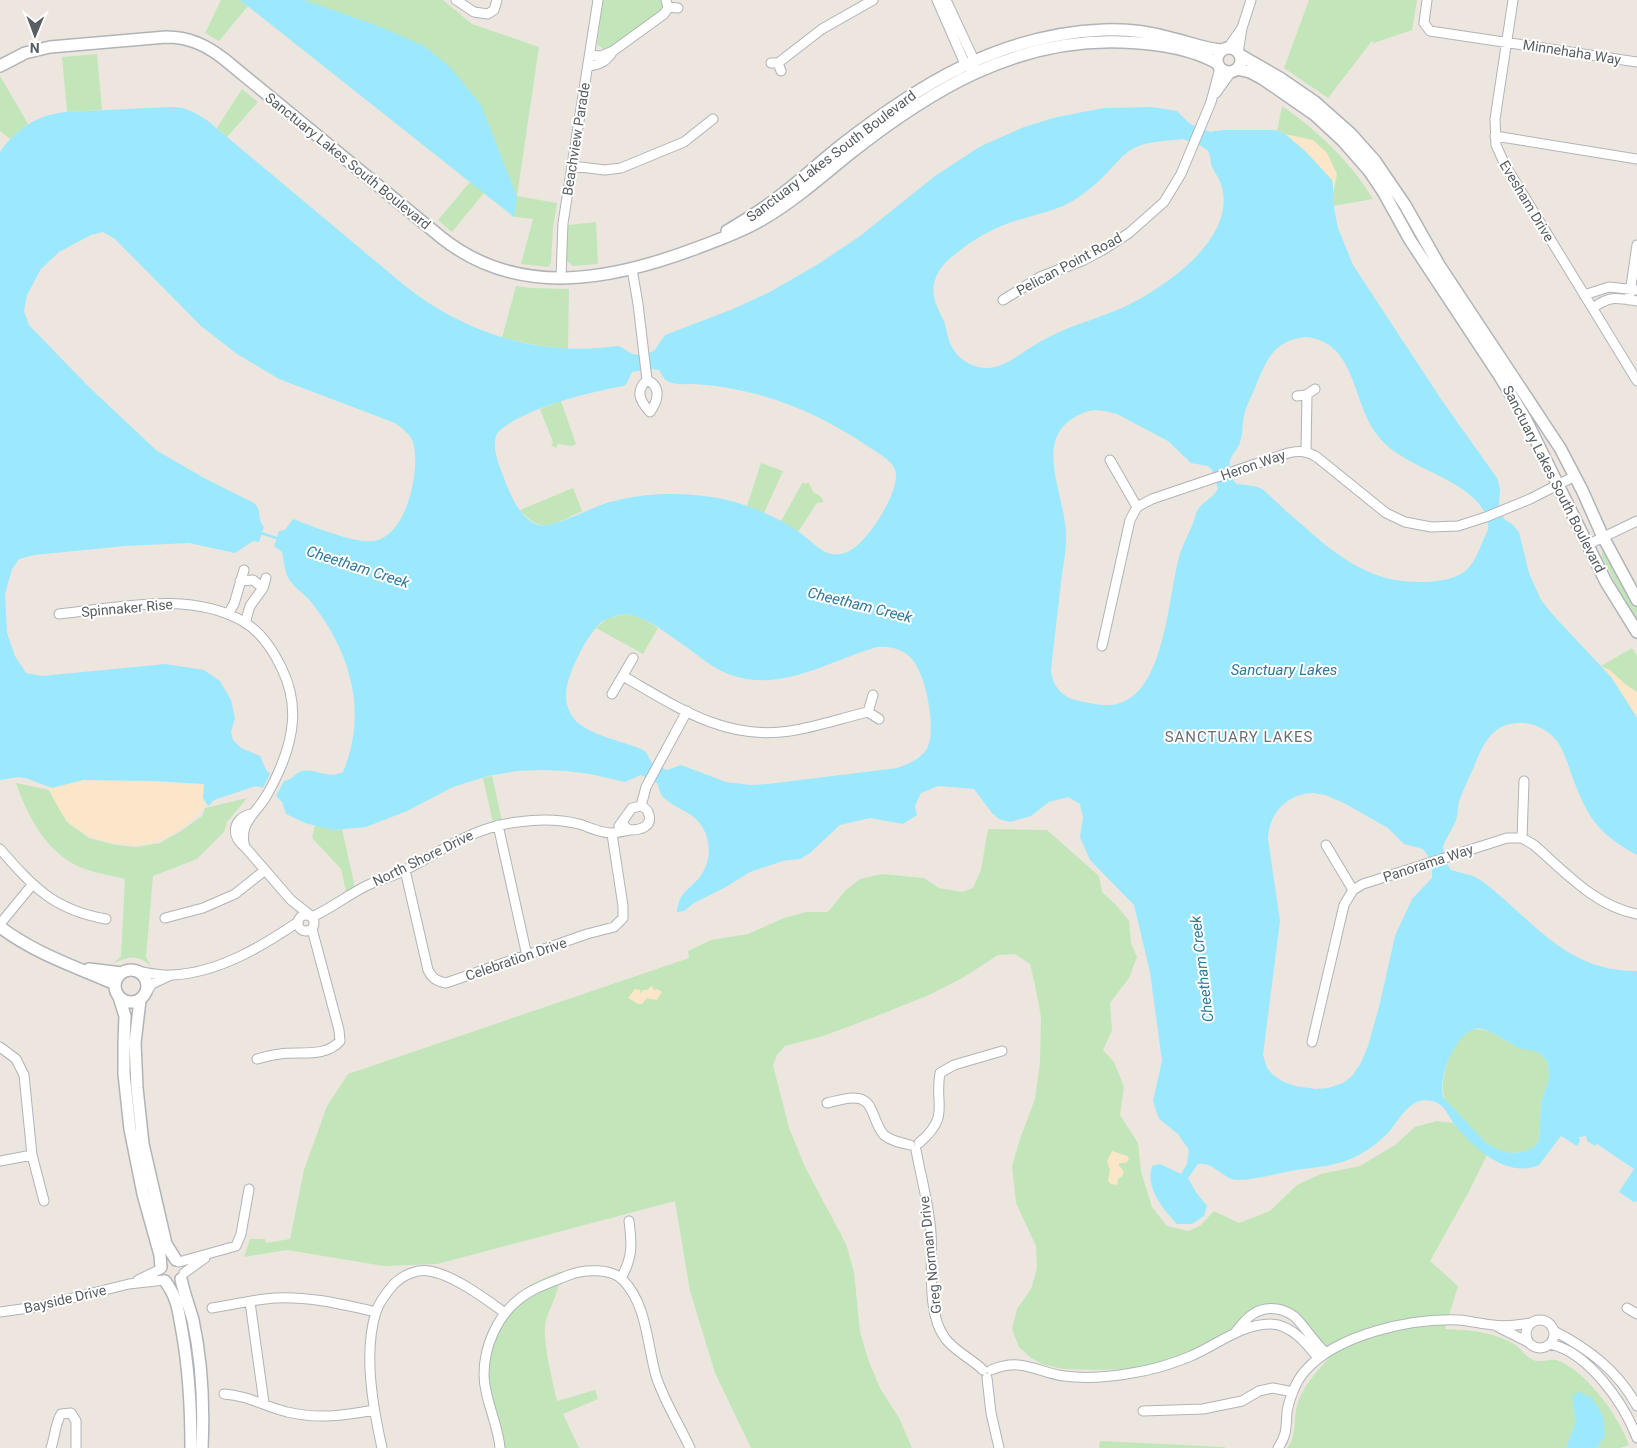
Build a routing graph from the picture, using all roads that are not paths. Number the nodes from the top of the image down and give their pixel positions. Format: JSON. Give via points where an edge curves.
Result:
{"nodes":[{"id":1,"x":456,"y":0,"type":"edge"},
{"id":2,"x":497,"y":0,"type":"edge"},
{"id":3,"x":598,"y":0,"type":"edge"},
{"id":4,"x":872,"y":0,"type":"edge"},
{"id":5,"x":937,"y":0,"type":"edge"},
{"id":6,"x":946,"y":0,"type":"edge"},
{"id":7,"x":1252,"y":0,"type":"edge"},
{"id":8,"x":1427,"y":0,"type":"edge"},
{"id":9,"x":1513,"y":0,"type":"edge"},
{"id":10,"x":667,"y":3,"type":"edge"},
{"id":11,"x":678,"y":8,"type":"dead end"},
{"id":12,"x":1506,"y":42,"type":"junction"},
{"id":13,"x":613,"y":51,"type":"junction"},
{"id":14,"x":1232,"y":51,"type":"junction"},
{"id":15,"x":590,"y":55,"type":"junction"},
{"id":16,"x":970,"y":62,"type":"junction"},
{"id":17,"x":1637,"y":62,"type":"edge"},
{"id":18,"x":1218,"y":65,"type":"junction"},
{"id":19,"x":0,"y":66,"type":"edge"},
{"id":20,"x":588,"y":66,"type":"junction"},
{"id":21,"x":777,"y":66,"type":"dead end"},
{"id":22,"x":1234,"y":70,"type":"junction"},
{"id":23,"x":974,"y":72,"type":"junction"},
{"id":24,"x":1211,"y":102,"type":"junction"},
{"id":25,"x":713,"y":119,"type":"dead end"},
{"id":26,"x":1496,"y":140,"type":"junction"},
{"id":27,"x":1637,"y":159,"type":"edge"},
{"id":28,"x":572,"y":166,"type":"junction"},
{"id":29,"x":1414,"y":220,"type":"junction"},
{"id":30,"x":1402,"y":227,"type":"junction"},
{"id":31,"x":1637,"y":245,"type":"edge"},
{"id":32,"x":702,"y":246,"type":"junction"},
{"id":33,"x":632,"y":269,"type":"junction"},
{"id":34,"x":561,"y":278,"type":"junction"},
{"id":35,"x":1634,"y":289,"type":"edge"},
{"id":36,"x":1584,"y":295,"type":"junction"},
{"id":37,"x":1003,"y":300,"type":"dead end"},
{"id":38,"x":1633,"y":300,"type":"edge"},
{"id":39,"x":1593,"y":308,"type":"junction"},
{"id":40,"x":646,"y":380,"type":"dead end"},
{"id":41,"x":1637,"y":381,"type":"edge"},
{"id":42,"x":1297,"y":396,"type":"dead end"},
{"id":43,"x":1306,"y":452,"type":"junction"},
{"id":44,"x":1110,"y":460,"type":"dead end"},
{"id":45,"x":1575,"y":476,"type":"junction"},
{"id":46,"x":1559,"y":484,"type":"junction"},
{"id":47,"x":1138,"y":506,"type":"junction"},
{"id":48,"x":1637,"y":521,"type":"edge"},
{"id":49,"x":1603,"y":537,"type":"junction"},
{"id":50,"x":1587,"y":545,"type":"junction"},
{"id":51,"x":244,"y":570,"type":"dead end"},
{"id":52,"x":266,"y":578,"type":"dead end"},
{"id":53,"x":240,"y":581,"type":"junction"},
{"id":54,"x":263,"y":588,"type":"junction"},
{"id":55,"x":1637,"y":600,"type":"edge"},
{"id":56,"x":59,"y":614,"type":"dead end"},
{"id":57,"x":228,"y":614,"type":"junction"},
{"id":58,"x":245,"y":623,"type":"junction"},
{"id":59,"x":1637,"y":632,"type":"edge"},
{"id":60,"x":1102,"y":646,"type":"dead end"},
{"id":61,"x":633,"y":658,"type":"dead end"},
{"id":62,"x":623,"y":676,"type":"junction"},
{"id":63,"x":612,"y":694,"type":"dead end"},
{"id":64,"x":873,"y":696,"type":"dead end"},
{"id":65,"x":688,"y":712,"type":"junction"},
{"id":66,"x":868,"y":712,"type":"junction"},
{"id":67,"x":879,"y":719,"type":"dead end"},
{"id":68,"x":1524,"y":781,"type":"dead end"},
{"id":69,"x":642,"y":806,"type":"junction"},
{"id":70,"x":623,"y":822,"type":"junction"},
{"id":71,"x":498,"y":826,"type":"junction"},
{"id":72,"x":630,"y":830,"type":"junction"},
{"id":73,"x":612,"y":834,"type":"junction"},
{"id":74,"x":1522,"y":838,"type":"junction"},
{"id":75,"x":1326,"y":845,"type":"dead end"},
{"id":76,"x":0,"y":849,"type":"edge"},
{"id":77,"x":405,"y":870,"type":"junction"},
{"id":78,"x":264,"y":871,"type":"junction"},
{"id":79,"x":32,"y":885,"type":"junction"},
{"id":80,"x":1353,"y":890,"type":"junction"},
{"id":81,"x":1637,"y":914,"type":"edge"},
{"id":82,"x":166,"y":918,"type":"dead end"},
{"id":83,"x":106,"y":919,"type":"dead end"},
{"id":84,"x":307,"y":924,"type":"junction"},
{"id":85,"x":0,"y":926,"type":"edge"},
{"id":86,"x":527,"y":956,"type":"junction"},
{"id":87,"x":78,"y":968,"type":"junction"},
{"id":88,"x":137,"y":972,"type":"junction"},
{"id":89,"x":122,"y":973,"type":"junction"},
{"id":90,"x":171,"y":975,"type":"junction"},
{"id":91,"x":115,"y":984,"type":"junction"},
{"id":92,"x":119,"y":996,"type":"junction"},
{"id":93,"x":143,"y":996,"type":"junction"},
{"id":94,"x":1312,"y":1042,"type":"dead end"},
{"id":95,"x":0,"y":1047,"type":"edge"},
{"id":96,"x":1002,"y":1051,"type":"dead end"},
{"id":97,"x":257,"y":1059,"type":"dead end"},
{"id":98,"x":827,"y":1103,"type":"dead end"},
{"id":99,"x":915,"y":1146,"type":"junction"},
{"id":100,"x":32,"y":1156,"type":"junction"},
{"id":101,"x":0,"y":1161,"type":"edge"},
{"id":102,"x":249,"y":1189,"type":"dead end"},
{"id":103,"x":44,"y":1201,"type":"dead end"},
{"id":104,"x":629,"y":1221,"type":"dead end"},
{"id":105,"x":210,"y":1254,"type":"junction"},
{"id":106,"x":177,"y":1261,"type":"junction"},
{"id":107,"x":163,"y":1274,"type":"junction"},
{"id":108,"x":182,"y":1276,"type":"junction"},
{"id":109,"x":621,"y":1278,"type":"junction"},
{"id":110,"x":250,"y":1302,"type":"junction"},
{"id":111,"x":212,"y":1308,"type":"dead end"},
{"id":112,"x":1271,"y":1308,"type":"junction"},
{"id":113,"x":1627,"y":1308,"type":"dead end"},
{"id":114,"x":0,"y":1312,"type":"edge"},
{"id":115,"x":376,"y":1312,"type":"junction"},
{"id":116,"x":505,"y":1313,"type":"junction"},
{"id":117,"x":1637,"y":1314,"type":"edge"},
{"id":118,"x":1531,"y":1323,"type":"junction"},
{"id":119,"x":1272,"y":1324,"type":"junction"},
{"id":120,"x":1494,"y":1325,"type":"junction"},
{"id":121,"x":1554,"y":1331,"type":"junction"},
{"id":122,"x":1235,"y":1333,"type":"junction"},
{"id":123,"x":1528,"y":1342,"type":"junction"},
{"id":124,"x":1550,"y":1344,"type":"junction"},
{"id":125,"x":1322,"y":1356,"type":"junction"},
{"id":126,"x":987,"y":1372,"type":"junction"},
{"id":127,"x":1292,"y":1392,"type":"junction"},
{"id":128,"x":224,"y":1394,"type":"dead end"},
{"id":129,"x":264,"y":1403,"type":"junction"},
{"id":130,"x":1637,"y":1406,"type":"edge"},
{"id":131,"x":374,"y":1410,"type":"junction"},
{"id":132,"x":1144,"y":1411,"type":"dead end"},
{"id":133,"x":1633,"y":1418,"type":"edge"},
{"id":134,"x":1637,"y":1438,"type":"edge"},
{"id":135,"x":51,"y":1448,"type":"edge"},
{"id":136,"x":76,"y":1448,"type":"edge"},
{"id":137,"x":191,"y":1448,"type":"edge"},
{"id":138,"x":202,"y":1448,"type":"edge"},
{"id":139,"x":382,"y":1448,"type":"edge"},
{"id":140,"x":500,"y":1448,"type":"edge"},
{"id":141,"x":690,"y":1448,"type":"edge"},
{"id":142,"x":1000,"y":1448,"type":"edge"},
{"id":143,"x":1278,"y":1448,"type":"edge"}],
"edges":[{"from":1,"to":2,"type":"street","via":[[474,12],[488,14],[494,10]]},
{"from":3,"to":15,"type":"street","name":"Beachview Parade"},
{"from":4,"to":21,"type":"street","via":[[822,29]]},
{"from":5,"to":16,"type":"street"},
{"from":6,"to":16,"type":"street"},
{"from":7,"to":14,"type":"street"},
{"from":8,"to":12,"type":"street","name":"Minnehaha Way","via":[[1424,23],[1430,30]]},
{"from":9,"to":12,"type":"street","name":"Evesham Drive"},
{"from":10,"to":11,"type":"street"},
{"from":10,"to":13,"type":"street","via":[[664,14]]},
{"from":12,"to":17,"type":"street","name":"Minnehaha Way"},
{"from":12,"to":26,"type":"street","name":"Evesham Drive","via":[[1495,120]]},
{"from":13,"to":15,"type":"street","via":[[601,56]]},
{"from":13,"to":20,"type":"street","via":[[607,60]]},
{"from":14,"to":16,"type":"street","name":"Sanctuary Lakes South Boulevard","via":[[1205,49],[1142,32],[1104,30],[1028,41]]},
{"from":14,"to":18,"type":"street","via":[[1217,55]]},
{"from":14,"to":22,"type":"street","via":[[1240,63]]},
{"from":14,"to":29,"type":"street","name":"Sanctuary Lakes South Boulevard","via":[[1301,91],[1340,122],[1375,161]]},
{"from":15,"to":20,"type":"street","name":"Beachview Parade"},
{"from":16,"to":23,"type":"street"},
{"from":16,"to":32,"type":"street","name":"Sanctuary Lakes South Boulevard","via":[[898,104],[769,204]]},
{"from":18,"to":22,"type":"street","name":"Sanctuary Lakes South Boulevard","via":[[1225,71]]},
{"from":18,"to":23,"type":"street","name":"Sanctuary Lakes South Boulevard","via":[[1204,57],[1148,44],[1092,42],[1031,52]]},
{"from":18,"to":24,"type":"street","name":"Pelican Point Road"},
{"from":19,"to":34,"type":"street","name":"Sanctuary Lakes South Boulevard","via":[[25,53],[50,46],[166,37],[197,42],[224,59],[463,253],[501,271]]},
{"from":20,"to":28,"type":"street","name":"Beachview Parade"},
{"from":22,"to":24,"type":"street","name":"Pelican Point Road"},
{"from":22,"to":30,"type":"street","name":"Sanctuary Lakes South Boulevard","via":[[1263,78],[1330,128],[1370,172]]},
{"from":23,"to":32,"type":"street","name":"Sanctuary Lakes South Boulevard","via":[[884,128],[778,210],[741,231]]},
{"from":24,"to":37,"type":"street","name":"Pelican Point Road","via":[[1174,188],[1164,202],[1136,227],[1101,251],[1040,277]]},
{"from":25,"to":28,"type":"street","via":[[684,142],[621,168],[605,170]]},
{"from":26,"to":27,"type":"street"},
{"from":26,"to":36,"type":"street","name":"Evesham Drive","via":[[1505,165]]},
{"from":28,"to":34,"type":"street","name":"Beachview Parade","via":[[563,223]]},
{"from":29,"to":30,"type":"street"},
{"from":29,"to":45,"type":"street","name":"Sanctuary Lakes South Boulevard","via":[[1439,265],[1560,448]]},
{"from":30,"to":46,"type":"street","name":"Sanctuary Lakes South Boulevard","via":[[1511,393]]},
{"from":31,"to":35,"type":"street"},
{"from":32,"to":33,"type":"street","name":"Sanctuary Lakes South Boulevard"},
{"from":33,"to":34,"type":"street","name":"Sanctuary Lakes South Boulevard"},
{"from":33,"to":40,"type":"street"},
{"from":35,"to":36,"type":"street","via":[[1609,287]]},
{"from":35,"to":38,"type":"street"},
{"from":36,"to":39,"type":"street","name":"Evesham Drive"},
{"from":38,"to":39,"type":"street","via":[[1607,299]]},
{"from":39,"to":41,"type":"street","name":"Evesham Drive"},
{"from":42,"to":43,"type":"street","via":[[1311,392]]},
{"from":43,"to":46,"type":"street","name":"Heron Way","via":[[1318,458],[1379,509],[1405,522],[1422,526],[1450,527],[1486,517]]},
{"from":43,"to":47,"type":"street","name":"Heron Way","via":[[1288,453]]},
{"from":44,"to":47,"type":"street"},
{"from":45,"to":46,"type":"street","name":"Heron Way"},
{"from":45,"to":49,"type":"street","name":"Sanctuary Lakes South Boulevard"},
{"from":46,"to":50,"type":"street","name":"Sanctuary Lakes South Boulevard"},
{"from":47,"to":60,"type":"street","via":[[1130,520]]},
{"from":48,"to":49,"type":"street"},
{"from":49,"to":50,"type":"street"},
{"from":49,"to":55,"type":"street","name":"Sanctuary Lakes South Boulevard"},
{"from":50,"to":59,"type":"street","name":"Sanctuary Lakes South Boulevard","via":[[1614,597]]},
{"from":51,"to":53,"type":"street"},
{"from":52,"to":54,"type":"street"},
{"from":53,"to":54,"type":"street","via":[[253,580]]},
{"from":53,"to":57,"type":"street"},
{"from":54,"to":58,"type":"street","via":[[250,606]]},
{"from":56,"to":57,"type":"street","name":"Spinnaker Rise","via":[[163,602]]},
{"from":57,"to":58,"type":"street","name":"Spinnaker Rise"},
{"from":58,"to":78,"type":"street","name":"Spinnaker Rise","via":[[276,657],[288,681],[294,711],[293,731],[279,772],[242,836],[245,848]]},
{"from":61,"to":62,"type":"street"},
{"from":62,"to":63,"type":"street"},
{"from":62,"to":65,"type":"street"},
{"from":64,"to":66,"type":"street"},
{"from":65,"to":66,"type":"street","via":[[722,727],[746,732],[791,730]]},
{"from":65,"to":69,"type":"street","name":"North Shore Drive","via":[[646,786]]},
{"from":66,"to":67,"type":"street"},
{"from":68,"to":74,"type":"street"},
{"from":69,"to":70,"type":"street","via":[[632,808]]},
{"from":69,"to":72,"type":"street","name":"North Shore Drive","via":[[648,813],[649,823]]},
{"from":70,"to":72,"type":"street"},
{"from":70,"to":73,"type":"street"},
{"from":71,"to":73,"type":"street","name":"North Shore Drive","via":[[548,820],[579,824]]},
{"from":71,"to":77,"type":"street","name":"North Shore Drive","via":[[451,843]]},
{"from":71,"to":86,"type":"street"},
{"from":72,"to":73,"type":"street","name":"North Shore Drive"},
{"from":73,"to":86,"type":"street","name":"Celebration Drive","via":[[623,906],[620,923]]},
{"from":74,"to":80,"type":"street","name":"Panorama Way","via":[[1507,838]]},
{"from":74,"to":81,"type":"street","via":[[1598,900]]},
{"from":75,"to":80,"type":"street"},
{"from":76,"to":79,"type":"street"},
{"from":77,"to":84,"type":"street","name":"North Shore Drive","via":[[352,893]]},
{"from":77,"to":86,"type":"street","name":"Celebration Drive","via":[[428,970],[438,982],[458,980]]},
{"from":78,"to":82,"type":"street","via":[[235,894],[203,908]]},
{"from":78,"to":84,"type":"street","name":"Spinnaker Rise","via":[[291,900]]},
{"from":79,"to":83,"type":"street","via":[[75,912]]},
{"from":79,"to":85,"type":"street"},
{"from":80,"to":94,"type":"street","via":[[1344,905]]},
{"from":84,"to":90,"type":"street","name":"North Shore Drive","via":[[220,965]]},
{"from":84,"to":97,"type":"street","via":[[338,1023],[340,1041],[324,1051]]},
{"from":85,"to":87,"type":"street","via":[[51,958]]},
{"from":87,"to":89,"type":"street"},
{"from":87,"to":91,"type":"street"},
{"from":88,"to":89,"type":"street"},
{"from":88,"to":90,"type":"street"},
{"from":88,"to":93,"type":"street","via":[[147,983]]},
{"from":89,"to":91,"type":"street"},
{"from":90,"to":93,"type":"street","via":[[152,984]]},
{"from":91,"to":92,"type":"street"},
{"from":92,"to":93,"type":"street","via":[[126,1002],[136,1002]]},
{"from":92,"to":107,"type":"street","via":[[125,1016],[124,1074],[133,1146]]},
{"from":93,"to":106,"type":"street","via":[[135,1043],[143,1144],[166,1244]]},
{"from":95,"to":100,"type":"street","via":[[16,1059],[24,1075]]},
{"from":96,"to":99,"type":"street","via":[[940,1072],[939,1117],[932,1131]]},
{"from":98,"to":99,"type":"street","via":[[848,1098],[862,1100],[868,1103],[878,1127],[886,1136]]},
{"from":99,"to":126,"type":"street","name":"Greg Norman Drive","via":[[931,1232],[933,1297],[939,1329],[957,1350]]},
{"from":100,"to":101,"type":"street"},
{"from":100,"to":103,"type":"street"},
{"from":102,"to":105,"type":"street","via":[[236,1246]]},
{"from":104,"to":109,"type":"street","via":[[632,1247],[629,1264]]},
{"from":105,"to":106,"type":"street"},
{"from":105,"to":108,"type":"street"},
{"from":106,"to":107,"type":"street","via":[[169,1260]]},
{"from":106,"to":108,"type":"street","via":[[183,1267]]},
{"from":107,"to":108,"type":"street","via":[[175,1282]]},
{"from":107,"to":114,"type":"street","name":"Bayside Drive"},
{"from":107,"to":137,"type":"street","via":[[179,1309],[190,1390]]},
{"from":108,"to":138,"type":"street","via":[[200,1365]]},
{"from":109,"to":116,"type":"street","via":[[601,1270],[577,1272],[544,1284],[518,1300]]},
{"from":109,"to":141,"type":"street","via":[[638,1301],[656,1377]]},
{"from":110,"to":111,"type":"street"},
{"from":110,"to":115,"type":"street","via":[[290,1298],[338,1303]]},
{"from":110,"to":129,"type":"street"},
{"from":112,"to":119,"type":"street"},
{"from":112,"to":122,"type":"street","via":[[1255,1312]]},
{"from":112,"to":125,"type":"street","via":[[1293,1315]]},
{"from":113,"to":117,"type":"street"},
{"from":115,"to":116,"type":"street","via":[[397,1280],[410,1273],[427,1270],[444,1274]]},
{"from":115,"to":131,"type":"street","via":[[371,1338],[370,1378]]},
{"from":116,"to":140,"type":"street","via":[[489,1341],[484,1374]]},
{"from":118,"to":120,"type":"street"},
{"from":118,"to":121,"type":"street","via":[[1543,1320]]},
{"from":118,"to":123,"type":"street","via":[[1526,1330]]},
{"from":119,"to":122,"type":"street"},
{"from":119,"to":125,"type":"street","via":[[1297,1334]]},
{"from":120,"to":123,"type":"street"},
{"from":120,"to":125,"type":"street","via":[[1462,1320],[1420,1321],[1392,1326],[1356,1338]]},
{"from":121,"to":124,"type":"street"},
{"from":121,"to":130,"type":"street","via":[[1598,1358],[1618,1377]]},
{"from":122,"to":126,"type":"street","via":[[1191,1356],[1133,1373],[1084,1378],[1010,1364]]},
{"from":123,"to":124,"type":"street","via":[[1536,1348]]},
{"from":124,"to":133,"type":"street","via":[[1568,1351],[1599,1377]]},
{"from":125,"to":127,"type":"street","via":[[1304,1372]]},
{"from":126,"to":142,"type":"street","via":[[991,1414]]},
{"from":127,"to":132,"type":"street","via":[[1273,1388],[1259,1391],[1242,1401],[1203,1409]]},
{"from":127,"to":143,"type":"street","via":[[1286,1438]]},
{"from":128,"to":129,"type":"street","via":[[241,1395]]},
{"from":129,"to":131,"type":"street","via":[[311,1417],[334,1417]]},
{"from":131,"to":139,"type":"street"},
{"from":133,"to":134,"type":"street"},
{"from":135,"to":136,"type":"street","via":[[61,1414],[71,1413],[76,1421]]}]}
